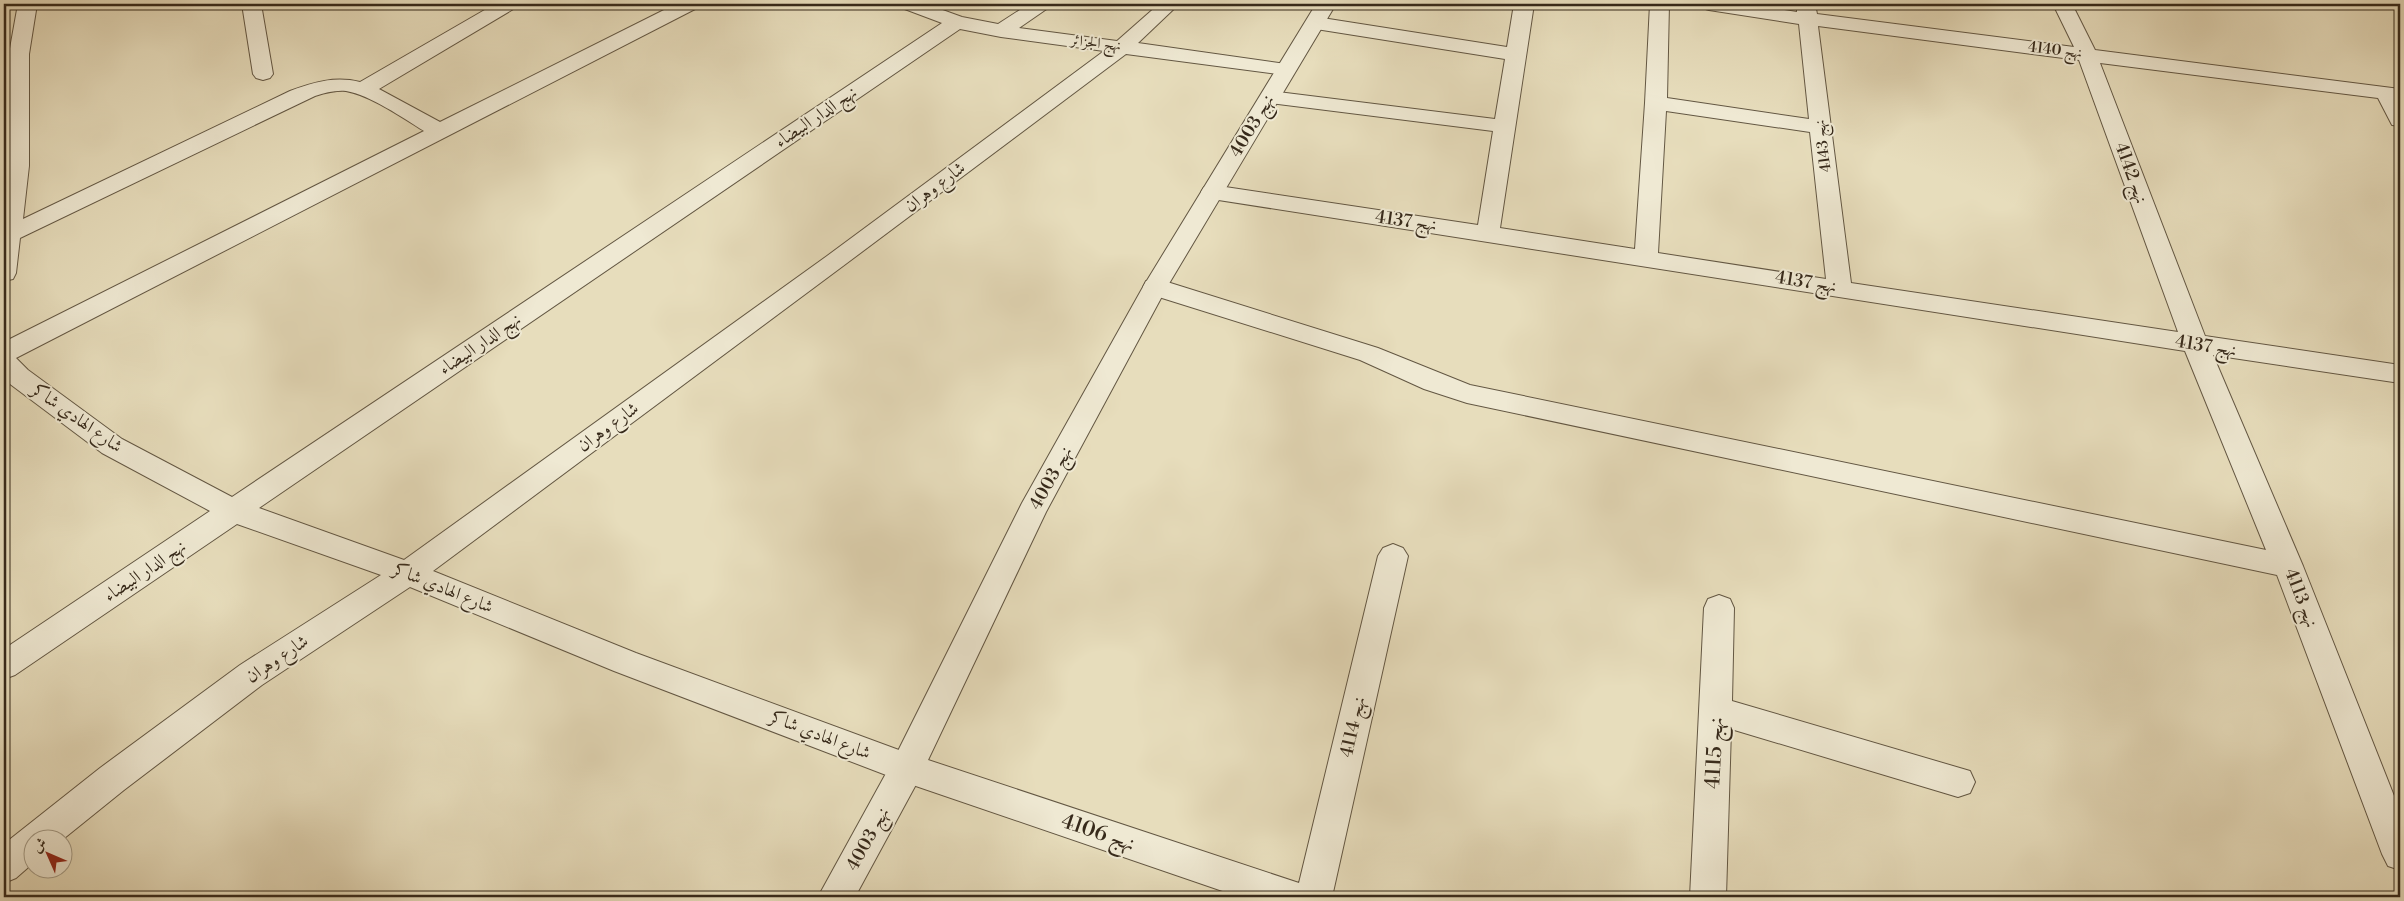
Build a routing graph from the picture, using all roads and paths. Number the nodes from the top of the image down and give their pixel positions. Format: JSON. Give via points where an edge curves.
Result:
{"nodes":[{"id":1,"x":27,"y":4,"type":"edge"},
{"id":2,"x":251,"y":4,"type":"edge"},
{"id":3,"x":508,"y":4,"type":"edge"},
{"id":4,"x":690,"y":4,"type":"edge"},
{"id":5,"x":909,"y":4,"type":"edge"},
{"id":6,"x":1042,"y":4,"type":"edge"},
{"id":7,"x":1170,"y":4,"type":"edge"},
{"id":8,"x":1326,"y":4,"type":"edge"},
{"id":9,"x":1524,"y":4,"type":"edge"},
{"id":10,"x":1659,"y":4,"type":"edge"},
{"id":11,"x":1709,"y":4,"type":"edge"},
{"id":12,"x":2063,"y":4,"type":"edge"},
{"id":13,"x":1807,"y":11,"type":"edge"},
{"id":14,"x":957,"y":22,"type":"junction"},
{"id":15,"x":1316,"y":23,"type":"junction"},
{"id":16,"x":1001,"y":31,"type":"junction"},
{"id":17,"x":1123,"y":46,"type":"junction"},
{"id":18,"x":1515,"y":54,"type":"junction"},
{"id":19,"x":2087,"y":54,"type":"junction"},
{"id":20,"x":12,"y":55,"type":"edge"},
{"id":21,"x":1286,"y":69,"type":"junction"},
{"id":22,"x":263,"y":74,"type":"dead end"},
{"id":23,"x":362,"y":90,"type":"junction"},
{"id":24,"x":2392,"y":94,"type":"edge"},
{"id":25,"x":1270,"y":97,"type":"junction"},
{"id":26,"x":1656,"y":103,"type":"junction"},
{"id":27,"x":2400,"y":120,"type":"edge"},
{"id":28,"x":1503,"y":126,"type":"junction"},
{"id":29,"x":1820,"y":127,"type":"junction"},
{"id":30,"x":440,"y":131,"type":"junction"},
{"id":31,"x":1212,"y":192,"type":"junction"},
{"id":32,"x":1488,"y":233,"type":"junction"},
{"id":33,"x":8,"y":235,"type":"junction"},
{"id":34,"x":1646,"y":257,"type":"junction"},
{"id":35,"x":4,"y":273,"type":"edge"},
{"id":36,"x":1156,"y":287,"type":"junction"},
{"id":37,"x":1839,"y":288,"type":"junction"},
{"id":38,"x":2195,"y":344,"type":"junction"},
{"id":39,"x":4,"y":353,"type":"edge"},
{"id":40,"x":4,"y":361,"type":"edge"},
{"id":41,"x":2400,"y":374,"type":"edge"},
{"id":42,"x":234,"y":510,"type":"junction"},
{"id":43,"x":1393,"y":556,"type":"dead end"},
{"id":44,"x":2288,"y":566,"type":"junction"},
{"id":45,"x":408,"y":573,"type":"junction"},
{"id":46,"x":1720,"y":608,"type":"dead end"},
{"id":47,"x":4,"y":666,"type":"edge"},
{"id":48,"x":1717,"y":711,"type":"junction"},
{"id":49,"x":907,"y":768,"type":"junction"},
{"id":50,"x":1958,"y":782,"type":"dead end"},
{"id":51,"x":51,"y":828,"type":"edge"},
{"id":52,"x":22,"y":851,"type":"edge"},
{"id":53,"x":2400,"y":854,"type":"edge"},
{"id":54,"x":4,"y":866,"type":"edge"},
{"id":55,"x":836,"y":897,"type":"edge"},
{"id":56,"x":1290,"y":897,"type":"edge"},
{"id":57,"x":1314,"y":897,"type":"edge"},
{"id":58,"x":1708,"y":897,"type":"edge"}],
"edges":[{"from":1,"to":20,"type":"street"},
{"from":2,"to":22,"type":"street"},
{"from":3,"to":23,"type":"street"},
{"from":4,"to":30,"type":"street"},
{"from":5,"to":14,"type":"street","name":"نهج الجزائر"},
{"from":6,"to":16,"type":"street"},
{"from":7,"to":17,"type":"street","name":"شارع وهران"},
{"from":8,"to":15,"type":"street","name":"نهج 4003"},
{"from":9,"to":18,"type":"street"},
{"from":10,"to":26,"type":"street"},
{"from":11,"to":13,"type":"street","name":"نهج 4140"},
{"from":12,"to":19,"type":"street","name":"نهج 4142"},
{"from":13,"to":19,"type":"street","name":"نهج 4140"},
{"from":13,"to":29,"type":"street","name":"نهج 4143"},
{"from":14,"to":16,"type":"street","name":"نهج الجزائر"},
{"from":14,"to":42,"type":"street","name":"نهج الدار البيضاء"},
{"from":15,"to":18,"type":"street"},
{"from":15,"to":21,"type":"street","name":"نهج 4003"},
{"from":16,"to":17,"type":"street","name":"نهج الجزائر"},
{"from":17,"to":21,"type":"street","name":"نهج الجزائر"},
{"from":17,"to":45,"type":"street","name":"شارع وهران"},
{"from":18,"to":28,"type":"street"},
{"from":19,"to":24,"type":"street","name":"نهج 4140"},
{"from":19,"to":38,"type":"street","name":"نهج 4142"},
{"from":20,"to":33,"type":"street","via":[[18,166]]},
{"from":21,"to":25,"type":"street","name":"نهج 4003"},
{"from":23,"to":30,"type":"street"},
{"from":23,"to":33,"type":"street","via":[[345,84],[299,95]]},
{"from":24,"to":27,"type":"street"},
{"from":25,"to":28,"type":"street"},
{"from":25,"to":31,"type":"street","name":"نهج 4003"},
{"from":26,"to":29,"type":"street"},
{"from":26,"to":34,"type":"street"},
{"from":28,"to":32,"type":"street"},
{"from":29,"to":37,"type":"street","name":"نهج 4143"},
{"from":30,"to":39,"type":"street"},
{"from":31,"to":32,"type":"street","name":"نهج 4137"},
{"from":31,"to":36,"type":"street","name":"نهج 4003"},
{"from":32,"to":34,"type":"street","name":"نهج 4137"},
{"from":33,"to":35,"type":"street"},
{"from":34,"to":37,"type":"street","name":"نهج 4137"},
{"from":36,"to":44,"type":"street","via":[[1369,354],[1468,394]]},
{"from":36,"to":49,"type":"street","name":"نهج 4003","via":[[1032,511]]},
{"from":37,"to":38,"type":"street","name":"نهج 4137"},
{"from":38,"to":41,"type":"street","name":"نهج 4137"},
{"from":38,"to":44,"type":"street","name":"نهج 4113"},
{"from":40,"to":42,"type":"street","name":"شارع الهادي شاكر","via":[[19,377],[112,446]]},
{"from":42,"to":45,"type":"street","name":"شارع الهادي شاكر"},
{"from":42,"to":47,"type":"street","name":"نهج الدار البيضاء"},
{"from":43,"to":57,"type":"street","name":"نهج 4114"},
{"from":44,"to":53,"type":"street","name":"نهج 4113"},
{"from":45,"to":49,"type":"street","name":"شارع الهادي شاكر","via":[[625,662]]},
{"from":45,"to":51,"type":"street","name":"شارع وهران","via":[[251,675]]},
{"from":46,"to":48,"type":"street","name":"نهج 4115"},
{"from":48,"to":50,"type":"street"},
{"from":48,"to":58,"type":"street","name":"نهج 4115"},
{"from":49,"to":55,"type":"street","name":"نهج 4003"},
{"from":49,"to":56,"type":"street","name":"نهج 4106"},
{"from":52,"to":54,"type":"street"}]}
